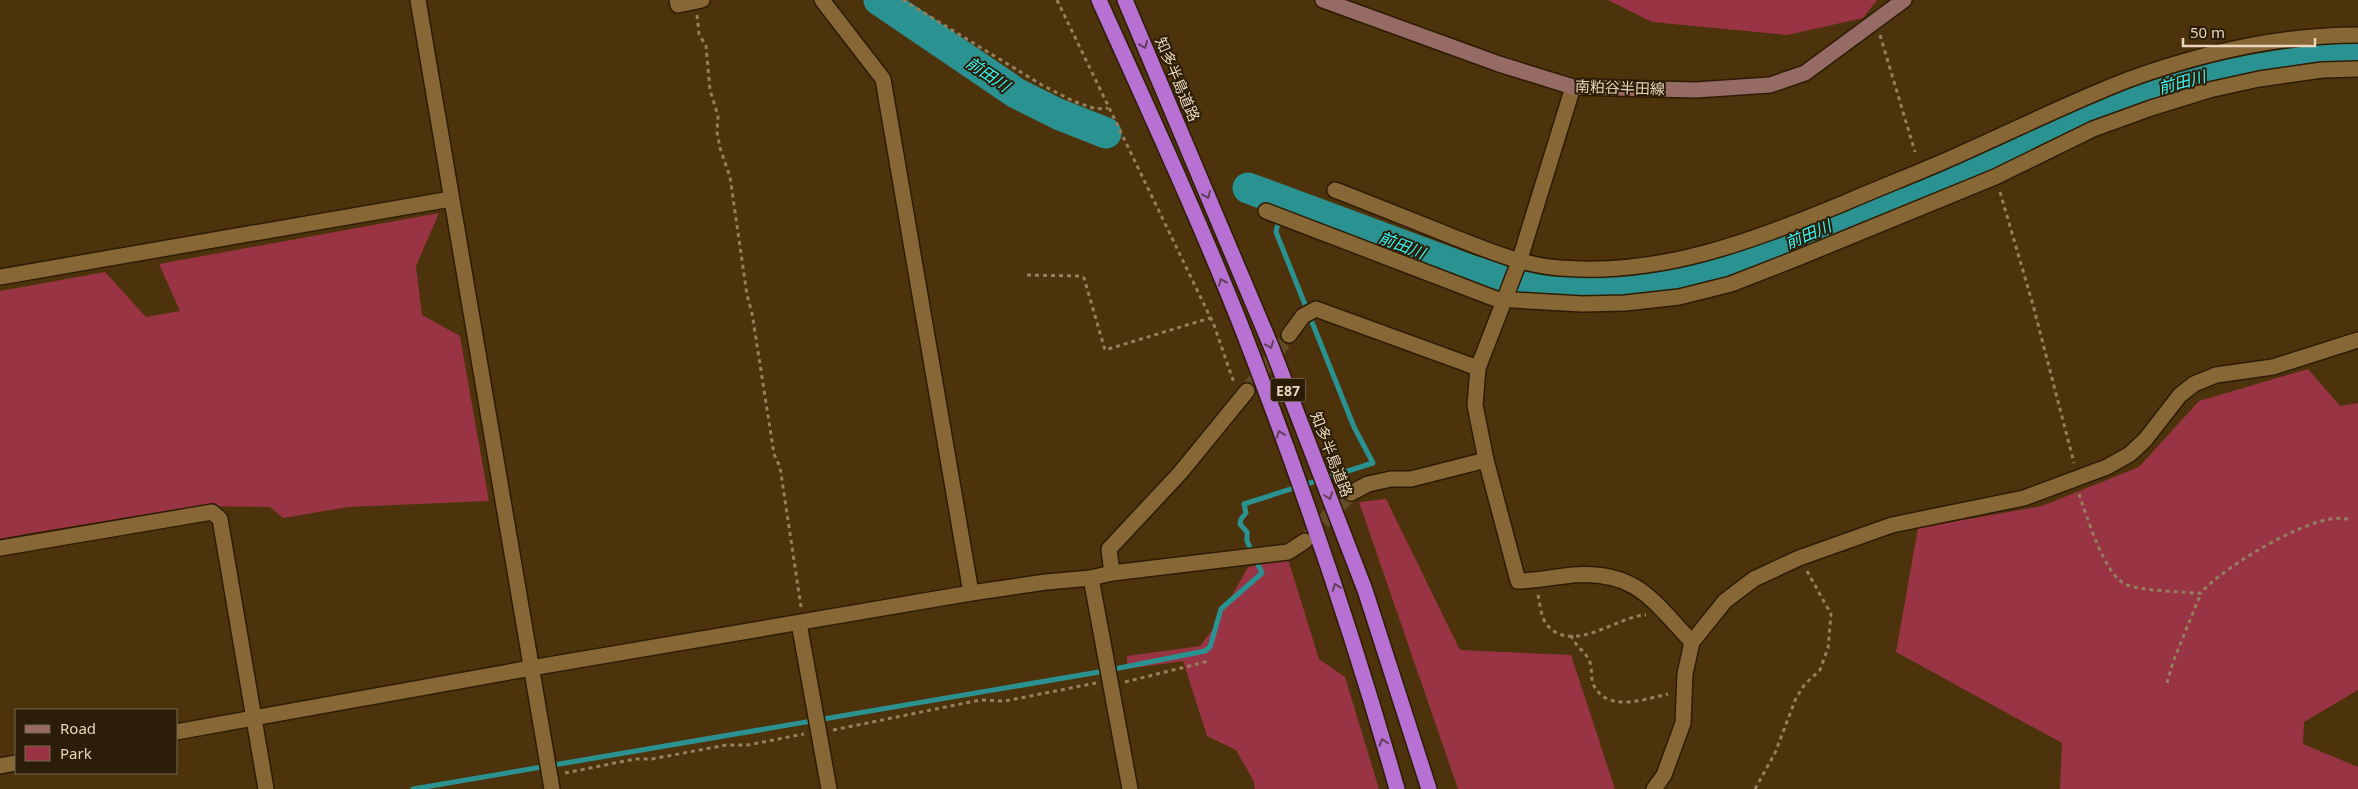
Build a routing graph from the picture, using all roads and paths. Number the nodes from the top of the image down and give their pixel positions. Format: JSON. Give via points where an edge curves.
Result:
{"nodes":[{"id":1,"x":418,"y":0,"type":"edge"},
{"id":2,"x":677,"y":0,"type":"edge"},
{"id":3,"x":700,"y":0,"type":"edge"},
{"id":4,"x":822,"y":0,"type":"edge"},
{"id":5,"x":903,"y":0,"type":"edge"},
{"id":6,"x":1057,"y":0,"type":"edge"},
{"id":7,"x":1099,"y":0,"type":"edge"},
{"id":8,"x":1125,"y":0,"type":"edge"},
{"id":9,"x":1323,"y":0,"type":"edge"},
{"id":10,"x":1904,"y":0,"type":"edge"},
{"id":11,"x":1876,"y":21,"type":"junction"},
{"id":12,"x":2358,"y":35,"type":"edge"},
{"id":13,"x":2358,"y":69,"type":"edge"},
{"id":14,"x":1573,"y":87,"type":"junction"},
{"id":15,"x":1108,"y":108,"type":"junction"},
{"id":16,"x":1915,"y":152,"type":"dead end"},
{"id":17,"x":1335,"y":190,"type":"dead end"},
{"id":18,"x":451,"y":199,"type":"junction"},
{"id":19,"x":1266,"y":211,"type":"dead end"},
{"id":20,"x":1518,"y":262,"type":"junction"},
{"id":21,"x":1027,"y":275,"type":"dead end"},
{"id":22,"x":0,"y":277,"type":"edge"},
{"id":23,"x":1505,"y":299,"type":"junction"},
{"id":24,"x":1210,"y":318,"type":"junction"},
{"id":25,"x":1288,"y":335,"type":"tunnel mouth"},
{"id":26,"x":2358,"y":340,"type":"edge"},
{"id":27,"x":1478,"y":368,"type":"junction"},
{"id":28,"x":1243,"y":394,"type":"joint"},
{"id":29,"x":1486,"y":460,"type":"junction"},
{"id":30,"x":1351,"y":493,"type":"tunnel mouth"},
{"id":31,"x":1305,"y":541,"type":"tunnel mouth"},
{"id":32,"x":0,"y":548,"type":"edge"},
{"id":33,"x":1799,"y":558,"type":"junction"},
{"id":34,"x":1112,"y":573,"type":"junction"},
{"id":35,"x":1091,"y":578,"type":"junction"},
{"id":36,"x":1526,"y":581,"type":"junction"},
{"id":37,"x":971,"y":593,"type":"junction"},
{"id":38,"x":2201,"y":593,"type":"dead end"},
{"id":39,"x":1650,"y":618,"type":"dead end"},
{"id":40,"x":801,"y":623,"type":"junction"},
{"id":41,"x":1571,"y":635,"type":"junction"},
{"id":42,"x":1692,"y":642,"type":"junction"},
{"id":43,"x":1209,"y":661,"type":"dead end"},
{"id":44,"x":531,"y":668,"type":"junction"},
{"id":45,"x":2167,"y":683,"type":"dead end"},
{"id":46,"x":1110,"y":685,"type":"junction"},
{"id":47,"x":1684,"y":692,"type":"junction"},
{"id":48,"x":253,"y":717,"type":"junction"},
{"id":49,"x":178,"y":732,"type":"edge"},
{"id":50,"x":15,"y":763,"type":"edge"},
{"id":51,"x":0,"y":766,"type":"edge"},
{"id":52,"x":266,"y":789,"type":"edge"},
{"id":53,"x":552,"y":789,"type":"edge"},
{"id":54,"x":830,"y":789,"type":"edge"},
{"id":55,"x":1130,"y":789,"type":"edge"},
{"id":56,"x":1397,"y":789,"type":"edge"},
{"id":57,"x":1429,"y":789,"type":"edge"},
{"id":58,"x":1654,"y":789,"type":"edge"},
{"id":59,"x":1755,"y":789,"type":"edge"}],
"edges":[{"from":1,"to":18,"type":"street"},
{"from":2,"to":3,"type":"street","via":[[678,5]]},
{"from":3,"to":40,"type":"path","via":[[699,34],[706,46],[710,90],[718,116],[717,132],[729,171],[774,454],[780,467]]},
{"from":4,"to":37,"type":"street","via":[[883,79]]},
{"from":5,"to":15,"type":"path","via":[[1042,86],[1096,109]]},
{"from":6,"to":15,"type":"path"},
{"from":56,"to":7,"type":"highway","number":"E87","one_way":true,"via":[[1340,597],[1242,330]]},
{"from":8,"to":57,"type":"highway","name":"知多半島道路","number":"E87","one_way":true,"via":[[1271,346],[1365,590]]},
{"from":9,"to":14,"type":"main road","name":"南粕谷半田線","via":[[1499,64]]},
{"from":10,"to":11,"type":"main road","name":"南粕谷半田線"},
{"from":11,"to":14,"type":"main road","name":"南粕谷半田線","via":[[1806,73],[1770,86],[1696,90]]},
{"from":11,"to":16,"type":"path"},
{"from":12,"to":20,"type":"street","via":[[2292,40],[2239,49],[2131,79],[1760,238],[1710,253],[1623,268],[1559,268]]},
{"from":13,"to":23,"type":"street","via":[[2322,70],[2259,79],[2151,108],[2093,129],[1995,177],[1731,284],[1679,297],[1625,303]]},
{"from":14,"to":20,"type":"street"},
{"from":15,"to":24,"type":"path"},
{"from":17,"to":20,"type":"street"},
{"from":18,"to":22,"type":"street"},
{"from":18,"to":44,"type":"street"},
{"from":19,"to":23,"type":"street"},
{"from":20,"to":23,"type":"street"},
{"from":21,"to":24,"type":"path","via":[[1084,278],[1105,350]]},
{"from":23,"to":27,"type":"street"},
{"from":24,"to":28,"type":"path"},
{"from":25,"to":27,"type":"street","via":[[1303,316],[1316,309]]},
{"from":26,"to":33,"type":"street","via":[[2273,367],[2216,375],[2194,384],[2180,395],[2146,440],[2130,454],[2084,476],[2024,498],[1892,525]]},
{"from":27,"to":29,"type":"street","via":[[1475,405]]},
{"from":28,"to":34,"type":"street","via":[[1180,473],[1109,549]]},
{"from":29,"to":30,"type":"street","via":[[1411,480],[1391,479],[1368,484]]},
{"from":29,"to":36,"type":"street","via":[[1518,581]]},
{"from":31,"to":34,"type":"street","via":[[1288,552]]},
{"from":32,"to":48,"type":"street","via":[[212,512],[220,520]]},
{"from":33,"to":42,"type":"street","via":[[1754,579],[1737,591]]},
{"from":33,"to":59,"type":"path","via":[[1831,614],[1828,648],[1820,670],[1796,698],[1775,753]]},
{"from":34,"to":35,"type":"street"},
{"from":35,"to":37,"type":"street"},
{"from":35,"to":46,"type":"street"},
{"from":36,"to":41,"type":"path","via":[[1537,594],[1546,624],[1556,632]]},
{"from":36,"to":42,"type":"street","via":[[1586,574],[1630,582]]},
{"from":37,"to":40,"type":"street"},
{"from":38,"to":45,"type":"path"},
{"from":39,"to":41,"type":"path","via":[[1636,616],[1590,634]]},
{"from":40,"to":44,"type":"street"},
{"from":40,"to":54,"type":"street"},
{"from":41,"to":47,"type":"path","via":[[1588,659],[1593,684],[1602,697],[1612,702],[1634,701]]},
{"from":42,"to":47,"type":"street"},
{"from":43,"to":46,"type":"path"},
{"from":44,"to":48,"type":"street"},
{"from":44,"to":53,"type":"street"},
{"from":46,"to":55,"type":"street"},
{"from":47,"to":58,"type":"street","via":[[1683,723],[1664,776]]},
{"from":48,"to":49,"type":"street"},
{"from":48,"to":52,"type":"street"},
{"from":50,"to":51,"type":"street"}]}
